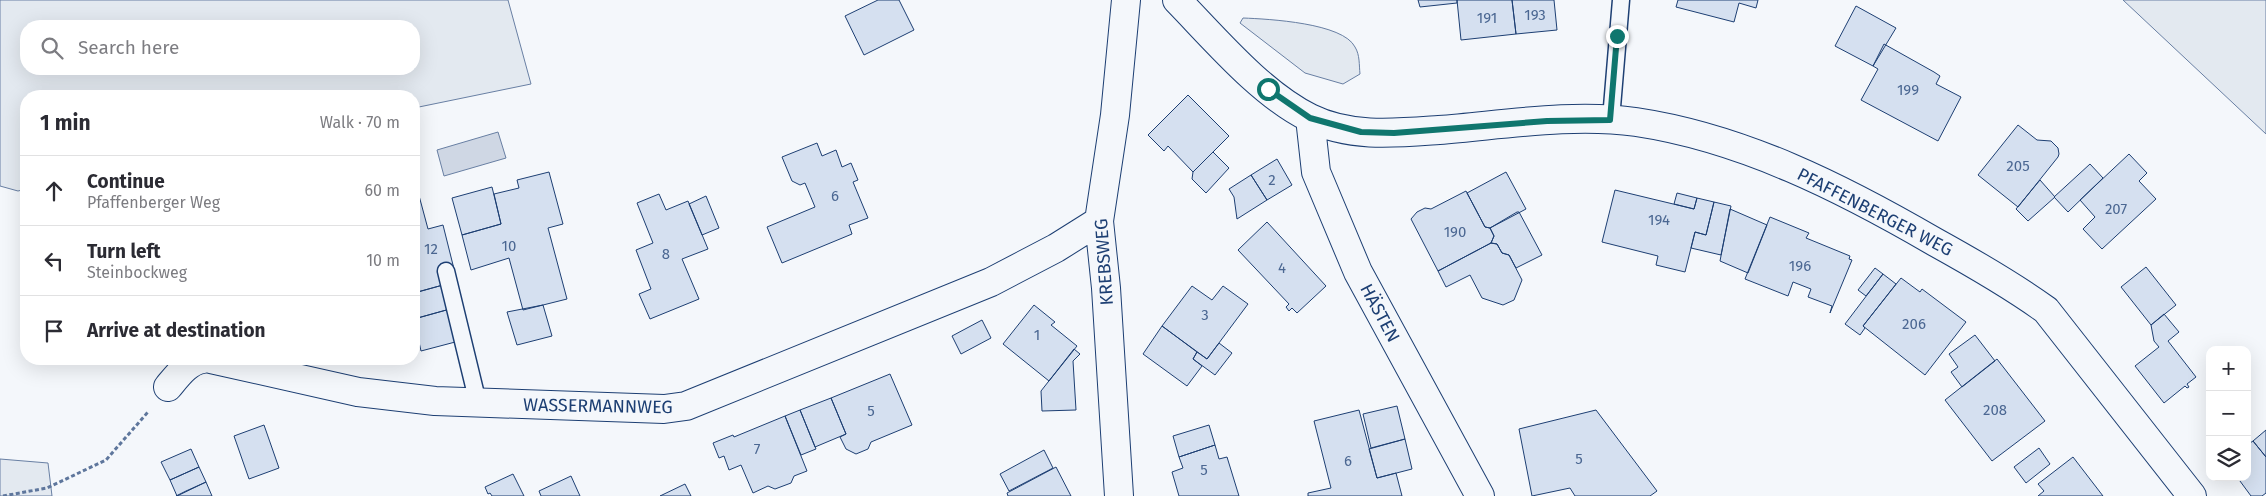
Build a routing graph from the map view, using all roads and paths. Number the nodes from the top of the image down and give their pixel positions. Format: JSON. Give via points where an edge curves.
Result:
{"nodes":[{"id":1,"x":1126,"y":0,"type":"edge"},
{"id":2,"x":1177,"y":0,"type":"edge"},
{"id":3,"x":1621,"y":0,"type":"edge"},
{"id":4,"x":1310,"y":118,"type":"junction"},
{"id":5,"x":1610,"y":120,"type":"junction"},
{"id":6,"x":1099,"y":221,"type":"junction"},
{"id":7,"x":446,"y":271,"type":"dead end"},
{"id":8,"x":190,"y":365,"type":"edge"},
{"id":9,"x":235,"y":365,"type":"edge"},
{"id":10,"x":168,"y":387,"type":"joint"},
{"id":11,"x":478,"y":403,"type":"junction"},
{"id":12,"x":3,"y":496,"type":"edge"},
{"id":13,"x":1119,"y":496,"type":"edge"},
{"id":14,"x":1480,"y":496,"type":"edge"},
{"id":15,"x":2192,"y":496,"type":"edge"}],
"edges":[{"from":1,"to":6,"type":"street","name":"KREBSWEG","via":[[1115,114]]},
{"from":2,"to":4,"type":"street","name":"PFAFFENBERGER WEG","via":[[1268,89]]},
{"from":3,"to":5,"type":"lane"},
{"from":4,"to":5,"type":"street","name":"PFAFFENBERGER WEG","via":[[1361,132],[1394,133],[1547,121]]},
{"from":4,"to":14,"type":"street","name":"HÄSTEN","via":[[1316,172],[1358,272]]},
{"from":5,"to":15,"type":"street","name":"PFAFFENBERGER WEG","via":[[1670,128],[1727,144],[1788,167],[1879,209],[2015,288],[2046,310]]},
{"from":6,"to":11,"type":"street","name":"WASSERMANNWEG","via":[[991,282],[686,406],[664,409]]},
{"from":6,"to":13,"type":"street","name":"KREBSWEG"},
{"from":7,"to":11,"type":"lane"},
{"from":8,"to":10,"type":"street"},
{"from":9,"to":11,"type":"street","name":"WASSERMANNWEG","via":[[358,392],[435,402]]},
{"from":10,"to":12,"type":"path","via":[[106,460],[47,488]]}]}
